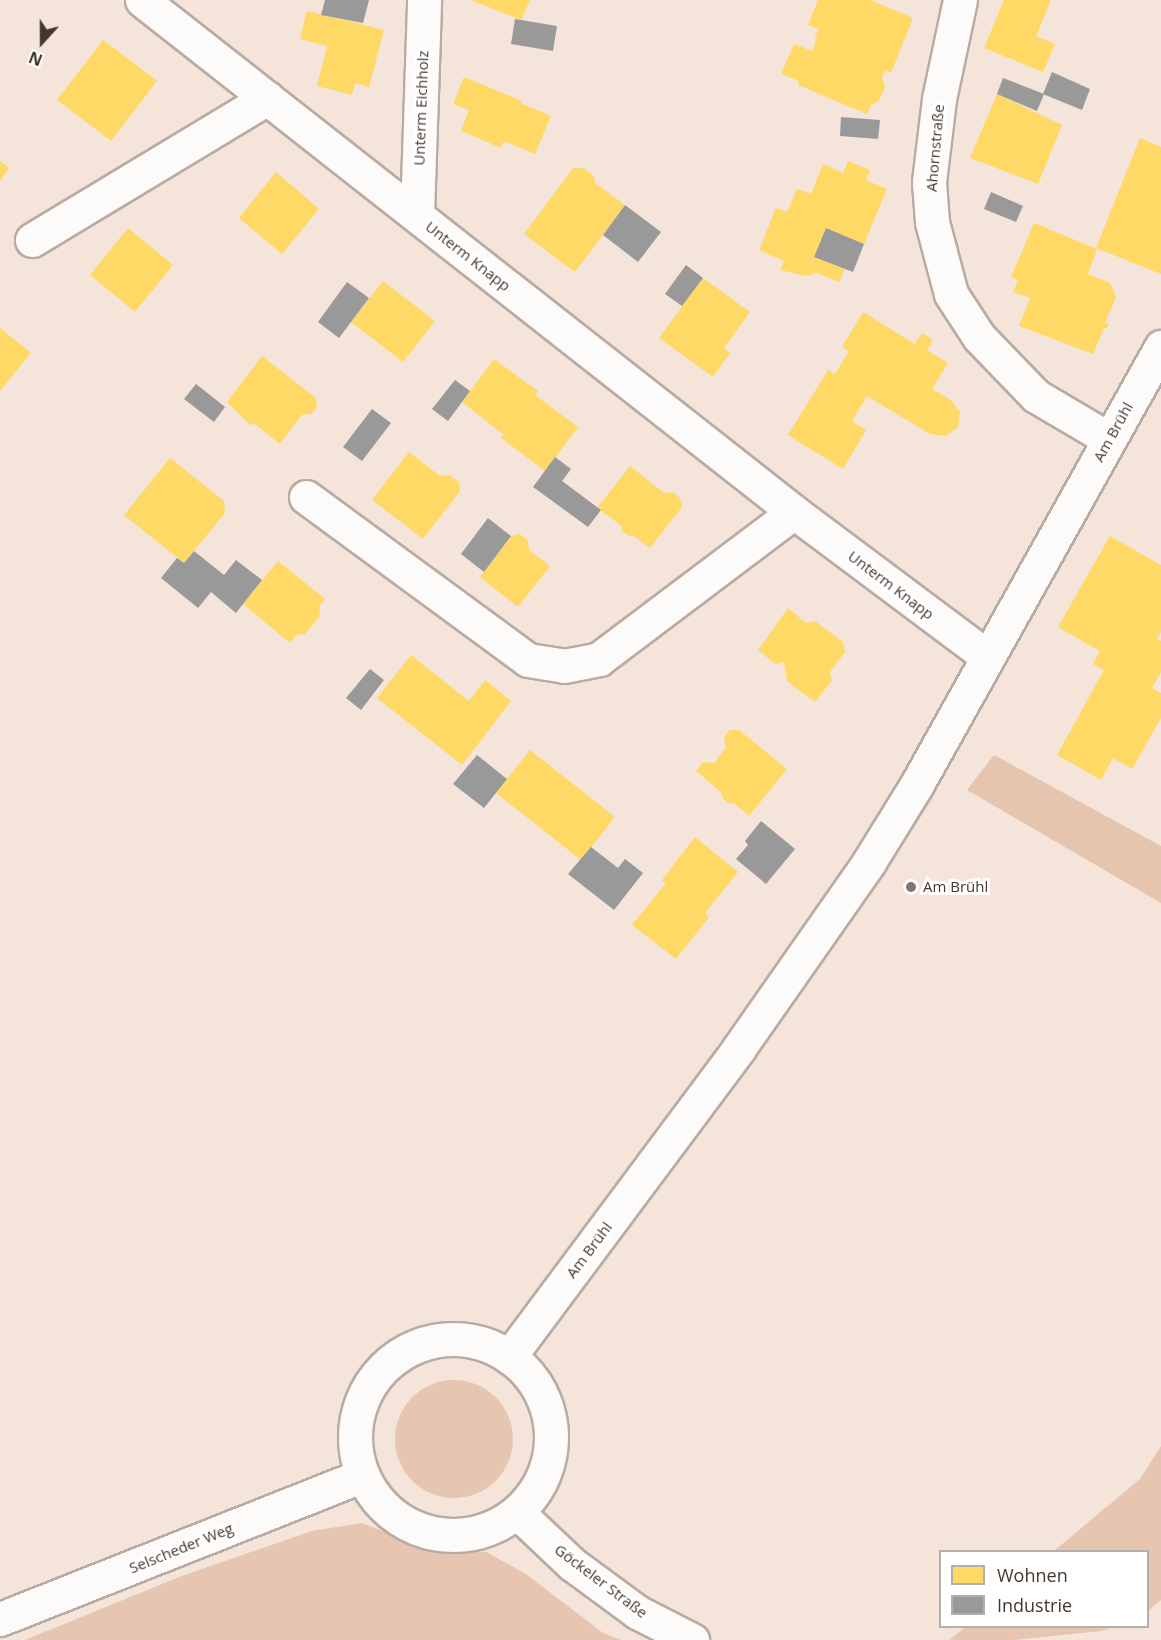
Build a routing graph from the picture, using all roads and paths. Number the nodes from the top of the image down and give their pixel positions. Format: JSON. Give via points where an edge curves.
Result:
{"nodes":[{"id":1,"x":142,"y":0,"type":"edge"},
{"id":2,"x":424,"y":0,"type":"edge"},
{"id":3,"x":960,"y":0,"type":"edge"},
{"id":4,"x":267,"y":98,"type":"junction"},
{"id":5,"x":417,"y":215,"type":"junction"},
{"id":6,"x":32,"y":240,"type":"dead end"},
{"id":7,"x":1161,"y":347,"type":"edge"},
{"id":8,"x":1109,"y":439,"type":"junction"},
{"id":9,"x":306,"y":498,"type":"dead end"},
{"id":10,"x":794,"y":512,"type":"junction"},
{"id":11,"x":988,"y":657,"type":"junction"},
{"id":12,"x":509,"y":1357,"type":"junction"},
{"id":13,"x":362,"y":1476,"type":"junction"},
{"id":14,"x":517,"y":1512,"type":"junction"},
{"id":15,"x":0,"y":1619,"type":"edge"},
{"id":16,"x":692,"y":1640,"type":"edge"}],
"edges":[{"from":1,"to":4,"type":"street","name":"Unterm Knapp"},
{"from":2,"to":5,"type":"street","name":"Unterm Eichholz"},
{"from":3,"to":8,"type":"street","name":"Ahornstraße","via":[[939,99],[929,182],[936,240],[951,294],[979,337],[1036,396]]},
{"from":4,"to":5,"type":"street","name":"Unterm Knapp"},
{"from":4,"to":6,"type":"street"},
{"from":5,"to":10,"type":"street","name":"Unterm Knapp"},
{"from":7,"to":8,"type":"street","name":"Am Brühl"},
{"from":8,"to":11,"type":"street","name":"Am Brühl"},
{"from":9,"to":10,"type":"street","via":[[528,660],[564,666],[599,659]]},
{"from":10,"to":11,"type":"street","name":"Unterm Knapp"},
{"from":11,"to":12,"type":"street","name":"Am Brühl","via":[[916,786],[868,862],[739,1048]]},
{"from":12,"to":13,"type":"street","via":[[479,1343],[455,1339],[406,1351],[384,1366],[357,1412],[354,1445]]},
{"from":12,"to":14,"type":"street","via":[[537,1387],[548,1416],[550,1446],[545,1471]]},
{"from":13,"to":14,"type":"street","via":[[380,1504],[405,1524],[436,1534],[461,1535],[485,1530]]},
{"from":13,"to":15,"type":"street","name":"Selscheder Weg"},
{"from":14,"to":16,"type":"street","name":"Göckeler Straße","via":[[572,1564],[628,1605]]}]}
